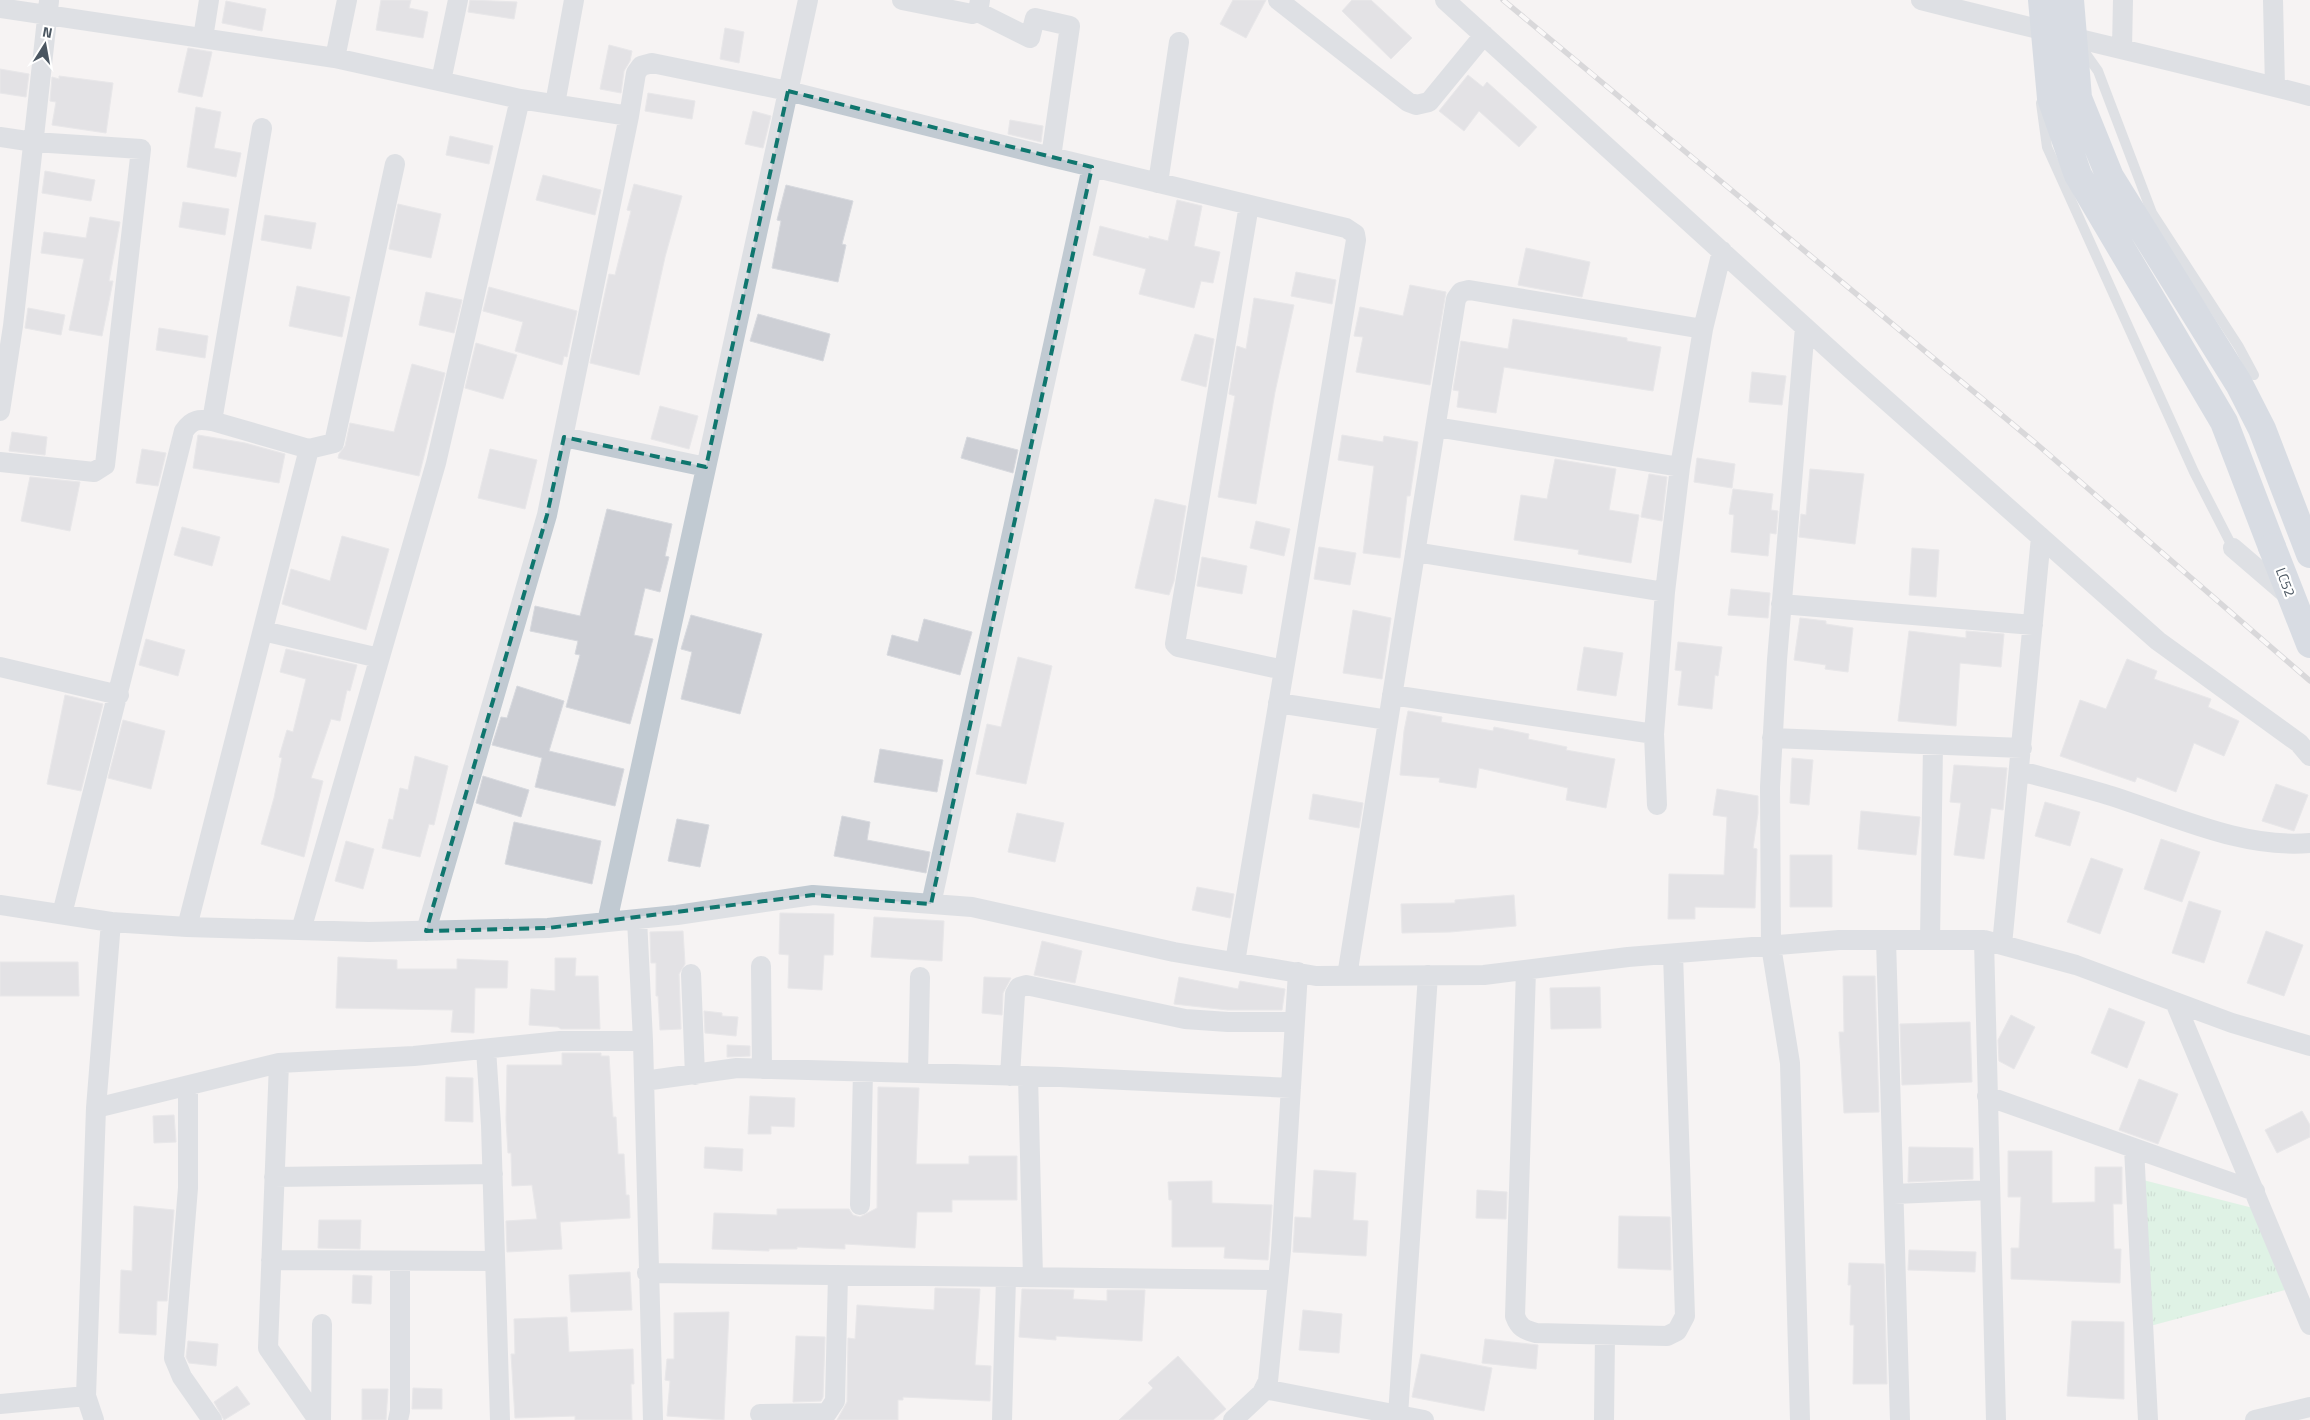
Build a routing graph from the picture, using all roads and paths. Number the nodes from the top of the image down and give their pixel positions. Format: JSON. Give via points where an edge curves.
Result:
{"nodes":[{"id":1,"x":209,"y":0,"type":"edge"},
{"id":2,"x":347,"y":0,"type":"edge"},
{"id":3,"x":458,"y":0,"type":"edge"},
{"id":4,"x":574,"y":0,"type":"edge"},
{"id":5,"x":808,"y":0,"type":"edge"},
{"id":6,"x":902,"y":0,"type":"edge"},
{"id":7,"x":1278,"y":0,"type":"edge"},
{"id":8,"x":1445,"y":0,"type":"edge"},
{"id":9,"x":1920,"y":0,"type":"edge"},
{"id":10,"x":2042,"y":0,"type":"edge"},
{"id":11,"x":2070,"y":0,"type":"edge"},
{"id":12,"x":2123,"y":0,"type":"edge"},
{"id":13,"x":2273,"y":0,"type":"edge"},
{"id":14,"x":979,"y":6,"type":"edge"},
{"id":15,"x":49,"y":7,"type":"edge"},
{"id":16,"x":0,"y":8,"type":"edge"},
{"id":17,"x":1484,"y":35,"type":"junction"},
{"id":18,"x":2072,"y":36,"type":"junction"},
{"id":19,"x":203,"y":38,"type":"junction"},
{"id":20,"x":1179,"y":42,"type":"dead end"},
{"id":21,"x":2040,"y":42,"type":"junction"},
{"id":22,"x":2122,"y":48,"type":"junction"},
{"id":23,"x":335,"y":58,"type":"junction"},
{"id":24,"x":441,"y":82,"type":"junction"},
{"id":25,"x":2275,"y":87,"type":"junction"},
{"id":26,"x":2039,"y":90,"type":"dead end"},
{"id":27,"x":788,"y":91,"type":"junction"},
{"id":28,"x":2310,"y":96,"type":"edge"},
{"id":29,"x":520,"y":99,"type":"junction"},
{"id":30,"x":555,"y":104,"type":"junction"},
{"id":31,"x":629,"y":116,"type":"junction"},
{"id":32,"x":262,"y":128,"type":"dead end"},
{"id":33,"x":0,"y":137,"type":"edge"},
{"id":34,"x":34,"y":142,"type":"junction"},
{"id":35,"x":1051,"y":157,"type":"junction"},
{"id":36,"x":395,"y":164,"type":"dead end"},
{"id":37,"x":1092,"y":167,"type":"junction"},
{"id":38,"x":1158,"y":183,"type":"junction"},
{"id":39,"x":1249,"y":205,"type":"junction"},
{"id":40,"x":1722,"y":251,"type":"junction"},
{"id":41,"x":7,"y":325,"type":"edge"},
{"id":42,"x":1805,"y":326,"type":"junction"},
{"id":43,"x":1703,"y":329,"type":"junction"},
{"id":44,"x":2254,"y":376,"type":"dead end"},
{"id":45,"x":0,"y":411,"type":"edge"},
{"id":46,"x":212,"y":421,"type":"junction"},
{"id":47,"x":1436,"y":427,"type":"junction"},
{"id":48,"x":564,"y":437,"type":"junction"},
{"id":49,"x":310,"y":450,"type":"junction"},
{"id":50,"x":0,"y":462,"type":"edge"},
{"id":51,"x":706,"y":467,"type":"junction"},
{"id":52,"x":1680,"y":467,"type":"junction"},
{"id":53,"x":2040,"y":537,"type":"junction"},
{"id":54,"x":2307,"y":547,"type":"edge"},
{"id":55,"x":2233,"y":548,"type":"joint"},
{"id":56,"x":1415,"y":552,"type":"junction"},
{"id":57,"x":1665,"y":592,"type":"junction"},
{"id":58,"x":1781,"y":604,"type":"junction"},
{"id":59,"x":2310,"y":615,"type":"edge"},
{"id":60,"x":2033,"y":625,"type":"junction"},
{"id":61,"x":263,"y":631,"type":"junction"},
{"id":62,"x":2310,"y":644,"type":"edge"},
{"id":63,"x":379,"y":658,"type":"junction"},
{"id":64,"x":0,"y":667,"type":"edge"},
{"id":65,"x":1284,"y":670,"type":"junction"},
{"id":66,"x":119,"y":695,"type":"junction"},
{"id":67,"x":1392,"y":695,"type":"junction"},
{"id":68,"x":1278,"y":703,"type":"junction"},
{"id":69,"x":1388,"y":720,"type":"junction"},
{"id":70,"x":1654,"y":734,"type":"junction"},
{"id":71,"x":1772,"y":738,"type":"junction"},
{"id":72,"x":1933,"y":745,"type":"junction"},
{"id":73,"x":2022,"y":748,"type":"junction"},
{"id":74,"x":2310,"y":756,"type":"edge"},
{"id":75,"x":2020,"y":771,"type":"junction"},
{"id":76,"x":1657,"y":805,"type":"dead end"},
{"id":77,"x":2310,"y":842,"type":"edge"},
{"id":78,"x":931,"y":904,"type":"junction"},
{"id":79,"x":0,"y":905,"type":"edge"},
{"id":80,"x":62,"y":914,"type":"junction"},
{"id":81,"x":637,"y":919,"type":"junction"},
{"id":82,"x":112,"y":922,"type":"junction"},
{"id":83,"x":607,"y":922,"type":"junction"},
{"id":84,"x":187,"y":927,"type":"junction"},
{"id":85,"x":301,"y":930,"type":"junction"},
{"id":86,"x":426,"y":931,"type":"junction"},
{"id":87,"x":1886,"y":940,"type":"junction"},
{"id":88,"x":1930,"y":940,"type":"junction"},
{"id":89,"x":1993,"y":942,"type":"junction"},
{"id":90,"x":1771,"y":946,"type":"junction"},
{"id":91,"x":1673,"y":954,"type":"junction"},
{"id":92,"x":1235,"y":962,"type":"junction"},
{"id":93,"x":761,"y":966,"type":"dead end"},
{"id":94,"x":1526,"y":970,"type":"junction"},
{"id":95,"x":1298,"y":972,"type":"junction"},
{"id":96,"x":691,"y":974,"type":"dead end"},
{"id":97,"x":920,"y":976,"type":"dead end"},
{"id":98,"x":1347,"y":976,"type":"junction"},
{"id":99,"x":1428,"y":976,"type":"junction"},
{"id":100,"x":2175,"y":1002,"type":"junction"},
{"id":101,"x":1295,"y":1022,"type":"junction"},
{"id":102,"x":643,"y":1041,"type":"junction"},
{"id":103,"x":2310,"y":1046,"type":"edge"},
{"id":104,"x":486,"y":1049,"type":"junction"},
{"id":105,"x":279,"y":1063,"type":"junction"},
{"id":106,"x":762,"y":1069,"type":"junction"},
{"id":107,"x":863,"y":1072,"type":"junction"},
{"id":108,"x":918,"y":1073,"type":"junction"},
{"id":109,"x":695,"y":1075,"type":"junction"},
{"id":110,"x":1019,"y":1076,"type":"junction"},
{"id":111,"x":644,"y":1081,"type":"junction"},
{"id":112,"x":188,"y":1086,"type":"junction"},
{"id":113,"x":1291,"y":1088,"type":"junction"},
{"id":114,"x":1987,"y":1096,"type":"junction"},
{"id":115,"x":96,"y":1108,"type":"junction"},
{"id":116,"x":2134,"y":1148,"type":"junction"},
{"id":117,"x":493,"y":1174,"type":"junction"},
{"id":118,"x":274,"y":1177,"type":"junction"},
{"id":119,"x":1989,"y":1190,"type":"junction"},
{"id":120,"x":2255,"y":1191,"type":"junction"},
{"id":121,"x":1894,"y":1194,"type":"junction"},
{"id":122,"x":860,"y":1205,"type":"dead end"},
{"id":123,"x":271,"y":1260,"type":"junction"},
{"id":124,"x":400,"y":1261,"type":"junction"},
{"id":125,"x":495,"y":1261,"type":"junction"},
{"id":126,"x":647,"y":1273,"type":"junction"},
{"id":127,"x":838,"y":1275,"type":"junction"},
{"id":128,"x":1006,"y":1277,"type":"junction"},
{"id":129,"x":1033,"y":1277,"type":"junction"},
{"id":130,"x":1278,"y":1280,"type":"junction"},
{"id":131,"x":322,"y":1324,"type":"dead end"},
{"id":132,"x":2310,"y":1325,"type":"edge"},
{"id":133,"x":1605,"y":1335,"type":"junction"},
{"id":134,"x":1264,"y":1389,"type":"junction"},
{"id":135,"x":86,"y":1396,"type":"junction"},
{"id":136,"x":0,"y":1404,"type":"edge"},
{"id":137,"x":2310,"y":1407,"type":"edge"},
{"id":138,"x":760,"y":1414,"type":"dead end"},
{"id":139,"x":1398,"y":1415,"type":"junction"},
{"id":140,"x":94,"y":1420,"type":"edge"},
{"id":141,"x":212,"y":1420,"type":"edge"},
{"id":142,"x":319,"y":1420,"type":"edge"},
{"id":143,"x":398,"y":1420,"type":"edge"},
{"id":144,"x":500,"y":1420,"type":"edge"},
{"id":145,"x":652,"y":1420,"type":"edge"},
{"id":146,"x":1002,"y":1420,"type":"edge"},
{"id":147,"x":1233,"y":1420,"type":"edge"},
{"id":148,"x":1424,"y":1420,"type":"edge"},
{"id":149,"x":1604,"y":1420,"type":"edge"},
{"id":150,"x":1800,"y":1420,"type":"edge"},
{"id":151,"x":1900,"y":1420,"type":"edge"},
{"id":152,"x":1996,"y":1420,"type":"edge"},
{"id":153,"x":2148,"y":1420,"type":"edge"},
{"id":154,"x":2255,"y":1420,"type":"edge"}],
"edges":[{"from":1,"to":19,"type":"street"},
{"from":2,"to":23,"type":"street"},
{"from":3,"to":24,"type":"street"},
{"from":4,"to":30,"type":"street"},
{"from":5,"to":27,"type":"street"},
{"from":6,"to":14,"type":"street","via":[[972,14]]},
{"from":7,"to":17,"type":"street","via":[[1408,102],[1416,104],[1430,102]]},
{"from":8,"to":17,"type":"street"},
{"from":9,"to":21,"type":"street"},
{"from":10,"to":21,"type":"main road","name":"LC52"},
{"from":11,"to":18,"type":"main road"},
{"from":12,"to":22,"type":"street"},
{"from":13,"to":25,"type":"street"},
{"from":14,"to":35,"type":"street","via":[[1030,38],[1035,18],[1070,26]]},
{"from":15,"to":16,"type":"street"},
{"from":15,"to":19,"type":"street"},
{"from":15,"to":34,"type":"street"},
{"from":17,"to":40,"type":"street"},
{"from":18,"to":21,"type":"street"},
{"from":18,"to":22,"type":"street"},
{"from":18,"to":44,"type":"lane","via":[[2098,71],[2152,214],[2239,346]]},
{"from":18,"to":54,"type":"main road","via":[[2078,98],[2110,177],[2239,384],[2262,429]]},
{"from":19,"to":23,"type":"street"},
{"from":20,"to":38,"type":"street"},
{"from":21,"to":62,"type":"main road","name":"LC52","bridge":true,"via":[[2051,98],[2078,175],[2224,422]]},
{"from":22,"to":25,"type":"street"},
{"from":23,"to":24,"type":"street"},
{"from":24,"to":29,"type":"street"},
{"from":25,"to":28,"type":"street"},
{"from":26,"to":55,"type":"lane","via":[[2047,147],[2194,472]]},
{"from":27,"to":31,"type":"street","via":[[652,63],[641,66],[636,73]]},
{"from":27,"to":35,"type":"street"},
{"from":27,"to":51,"type":"street"},
{"from":29,"to":30,"type":"street"},
{"from":29,"to":63,"type":"street","via":[[436,462]]},
{"from":30,"to":31,"type":"street"},
{"from":31,"to":48,"type":"street"},
{"from":32,"to":46,"type":"street"},
{"from":33,"to":34,"type":"street"},
{"from":34,"to":41,"type":"street"},
{"from":34,"to":50,"type":"street","via":[[141,149],[105,465],[94,472]]},
{"from":35,"to":37,"type":"street"},
{"from":36,"to":49,"type":"street","via":[[334,443]]},
{"from":37,"to":38,"type":"street"},
{"from":37,"to":78,"type":"street"},
{"from":38,"to":39,"type":"street"},
{"from":39,"to":65,"type":"street","via":[[1346,228],[1355,234],[1356,240]]},
{"from":39,"to":65,"type":"street","via":[[1175,644]]},
{"from":40,"to":42,"type":"street"},
{"from":40,"to":43,"type":"street"},
{"from":41,"to":45,"type":"street"},
{"from":42,"to":53,"type":"street"},
{"from":42,"to":58,"type":"street"},
{"from":43,"to":47,"type":"street","via":[[1469,290],[1461,292],[1456,299]]},
{"from":43,"to":52,"type":"street"},
{"from":46,"to":49,"type":"street"},
{"from":46,"to":66,"type":"street","via":[[197,419],[184,431]]},
{"from":47,"to":52,"type":"street"},
{"from":47,"to":56,"type":"street"},
{"from":48,"to":51,"type":"street"},
{"from":48,"to":86,"type":"street","via":[[547,515]]},
{"from":49,"to":61,"type":"street"},
{"from":51,"to":83,"type":"street"},
{"from":52,"to":57,"type":"street"},
{"from":53,"to":60,"type":"street"},
{"from":53,"to":74,"type":"street","via":[[2158,641],[2299,743]]},
{"from":55,"to":59,"type":"street"},
{"from":56,"to":57,"type":"street"},
{"from":56,"to":67,"type":"street"},
{"from":57,"to":70,"type":"street"},
{"from":58,"to":60,"type":"street"},
{"from":58,"to":71,"type":"street"},
{"from":60,"to":73,"type":"street"},
{"from":61,"to":63,"type":"street"},
{"from":61,"to":84,"type":"street"},
{"from":63,"to":85,"type":"street"},
{"from":64,"to":66,"type":"street"},
{"from":65,"to":68,"type":"street"},
{"from":66,"to":80,"type":"street"},
{"from":67,"to":69,"type":"street"},
{"from":67,"to":70,"type":"street"},
{"from":68,"to":69,"type":"street"},
{"from":68,"to":92,"type":"street"},
{"from":69,"to":98,"type":"street"},
{"from":70,"to":76,"type":"street"},
{"from":71,"to":72,"type":"street"},
{"from":71,"to":90,"type":"street"},
{"from":72,"to":73,"type":"street"},
{"from":72,"to":88,"type":"street"},
{"from":73,"to":75,"type":"street"},
{"from":75,"to":77,"type":"street","via":[[2106,794],[2233,836],[2290,844]]},
{"from":75,"to":89,"type":"street"},
{"from":78,"to":81,"type":"street","via":[[812,895]]},
{"from":78,"to":92,"type":"street","via":[[972,907],[1174,952]]},
{"from":79,"to":80,"type":"street"},
{"from":80,"to":82,"type":"street"},
{"from":81,"to":83,"type":"street"},
{"from":81,"to":102,"type":"street"},
{"from":82,"to":84,"type":"street"},
{"from":82,"to":115,"type":"street"},
{"from":83,"to":86,"type":"street","via":[[548,928]]},
{"from":84,"to":85,"type":"street"},
{"from":85,"to":86,"type":"street"},
{"from":87,"to":88,"type":"street"},
{"from":87,"to":90,"type":"street"},
{"from":87,"to":121,"type":"street"},
{"from":88,"to":89,"type":"street"},
{"from":89,"to":100,"type":"street","via":[[2076,965]]},
{"from":89,"to":114,"type":"street"},
{"from":90,"to":91,"type":"street"},
{"from":90,"to":150,"type":"street","via":[[1790,1063]]},
{"from":91,"to":94,"type":"street"},
{"from":91,"to":133,"type":"street","via":[[1685,1316],[1677,1331],[1666,1336]]},
{"from":92,"to":95,"type":"street"},
{"from":93,"to":106,"type":"street"},
{"from":94,"to":99,"type":"street"},
{"from":94,"to":133,"type":"street","via":[[1516,1316],[1524,1330],[1536,1333]]},
{"from":95,"to":98,"type":"street","via":[[1316,976]]},
{"from":95,"to":101,"type":"street"},
{"from":96,"to":109,"type":"street"},
{"from":97,"to":108,"type":"street"},
{"from":98,"to":99,"type":"street"},
{"from":99,"to":139,"type":"street"},
{"from":100,"to":103,"type":"street"},
{"from":100,"to":120,"type":"street"},
{"from":101,"to":110,"type":"street","via":[[1185,1019],[1026,984],[1015,994]]},
{"from":101,"to":113,"type":"street"},
{"from":102,"to":104,"type":"street","via":[[560,1041]]},
{"from":102,"to":111,"type":"street"},
{"from":104,"to":105,"type":"street"},
{"from":104,"to":117,"type":"street"},
{"from":105,"to":112,"type":"street"},
{"from":105,"to":118,"type":"street"},
{"from":106,"to":107,"type":"street"},
{"from":106,"to":109,"type":"street","via":[[737,1068]]},
{"from":107,"to":108,"type":"street"},
{"from":107,"to":122,"type":"street"},
{"from":108,"to":110,"type":"street"},
{"from":109,"to":111,"type":"street"},
{"from":110,"to":113,"type":"street"},
{"from":110,"to":129,"type":"street"},
{"from":111,"to":126,"type":"street"},
{"from":112,"to":115,"type":"street"},
{"from":112,"to":141,"type":"street","via":[[188,1188],[174,1358],[182,1377]]},
{"from":113,"to":130,"type":"street"},
{"from":114,"to":116,"type":"street"},
{"from":114,"to":119,"type":"street"},
{"from":115,"to":135,"type":"street"},
{"from":116,"to":120,"type":"street"},
{"from":116,"to":153,"type":"street"},
{"from":117,"to":118,"type":"street"},
{"from":117,"to":125,"type":"street"},
{"from":118,"to":123,"type":"street"},
{"from":119,"to":121,"type":"street"},
{"from":119,"to":152,"type":"street"},
{"from":120,"to":132,"type":"street"},
{"from":121,"to":151,"type":"street"},
{"from":123,"to":124,"type":"street"},
{"from":123,"to":142,"type":"street","via":[[268,1348]]},
{"from":124,"to":125,"type":"street"},
{"from":124,"to":143,"type":"street"},
{"from":125,"to":144,"type":"street"},
{"from":126,"to":127,"type":"street"},
{"from":126,"to":145,"type":"street"},
{"from":127,"to":128,"type":"street"},
{"from":127,"to":138,"type":"street","via":[[835,1401],[827,1413]]},
{"from":128,"to":129,"type":"street"},
{"from":128,"to":146,"type":"street"},
{"from":129,"to":130,"type":"street"},
{"from":130,"to":134,"type":"street","via":[[1268,1381]]},
{"from":131,"to":142,"type":"street"},
{"from":133,"to":149,"type":"street"},
{"from":134,"to":139,"type":"street"},
{"from":134,"to":147,"type":"street"},
{"from":135,"to":136,"type":"street"},
{"from":135,"to":140,"type":"street"},
{"from":137,"to":154,"type":"street"},
{"from":139,"to":148,"type":"street"}]}
